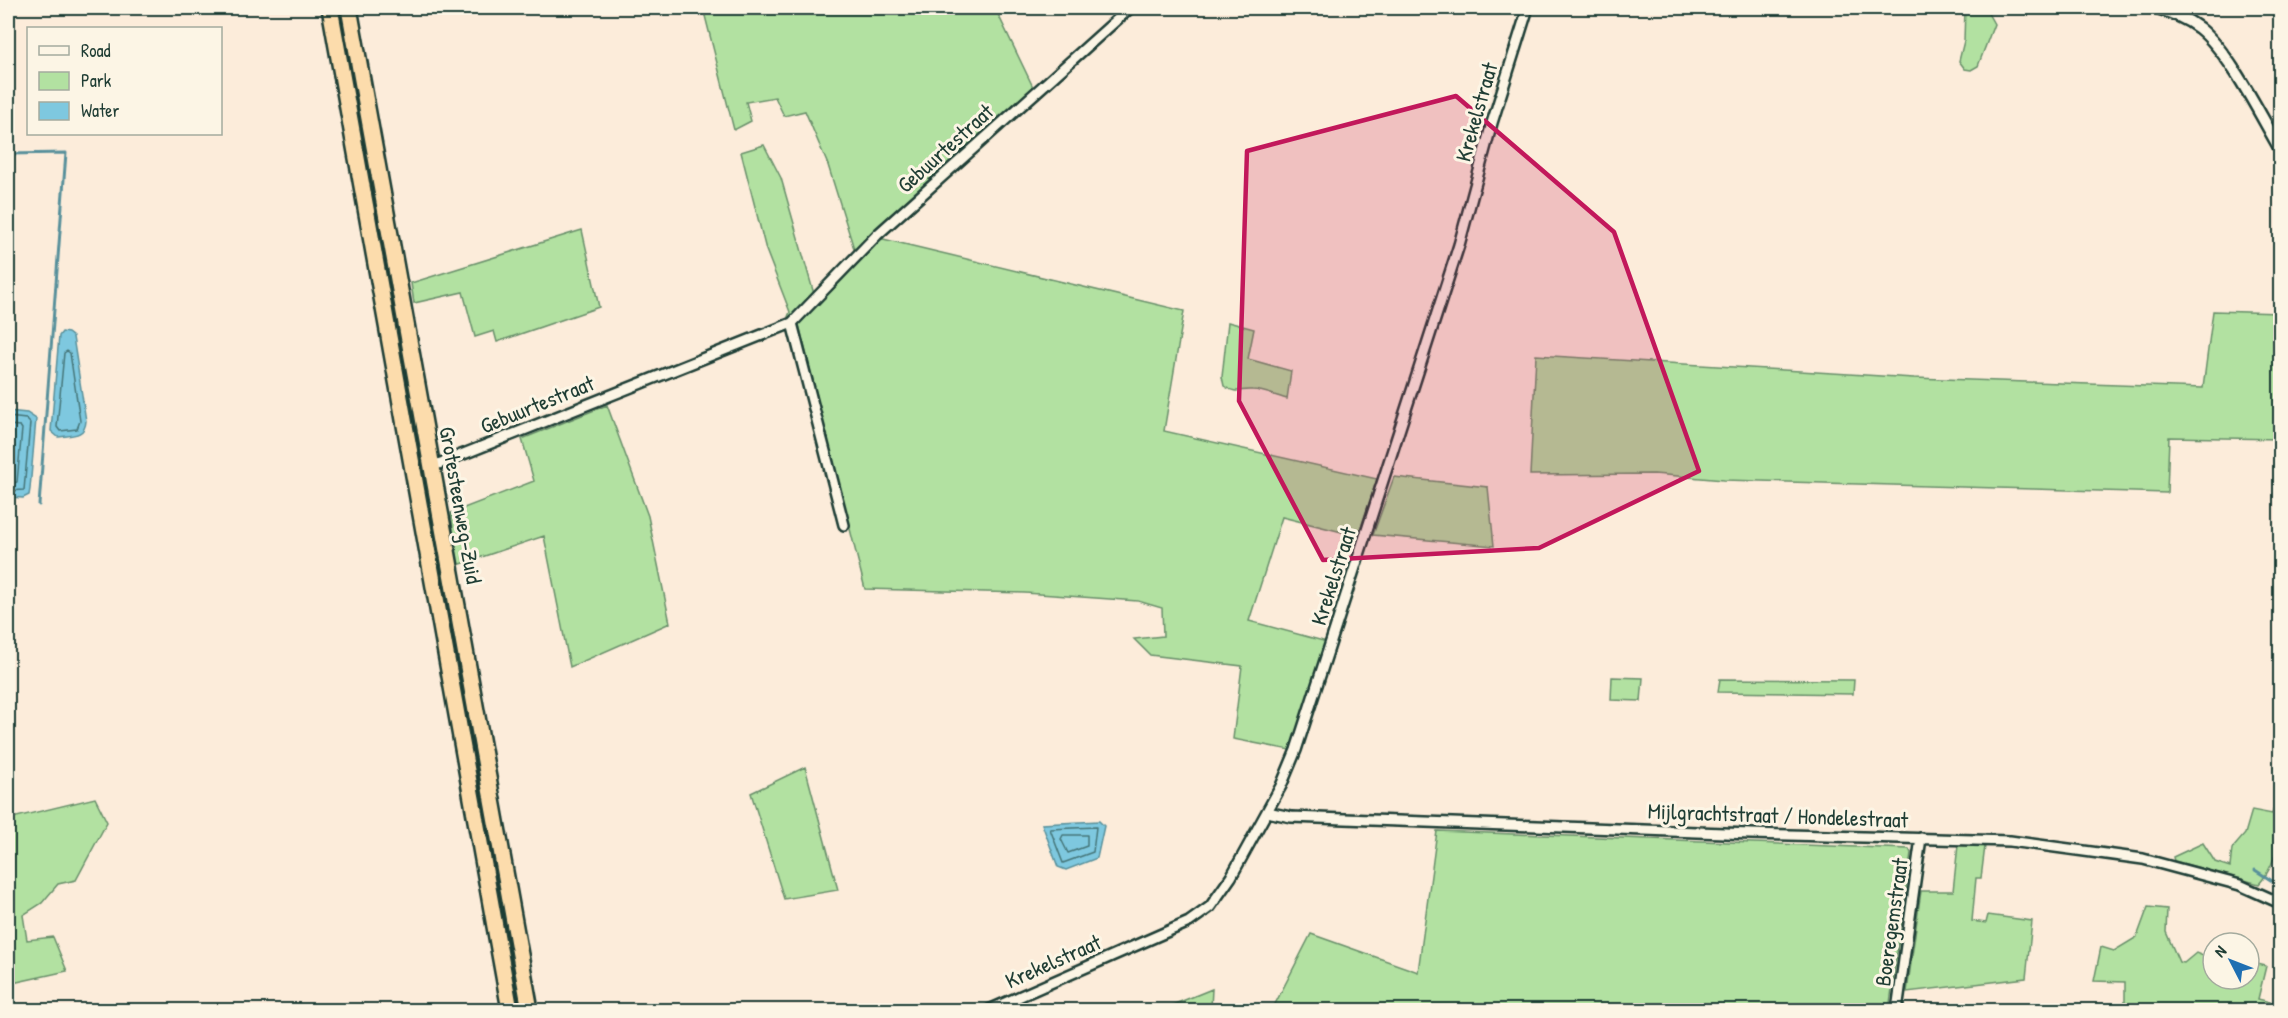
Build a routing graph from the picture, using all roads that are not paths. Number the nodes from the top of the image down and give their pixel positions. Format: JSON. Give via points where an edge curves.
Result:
{"nodes":[{"id":1,"x":330,"y":8,"type":"edge"},
{"id":2,"x":349,"y":8,"type":"edge"},
{"id":3,"x":1130,"y":8,"type":"edge"},
{"id":4,"x":1528,"y":8,"type":"edge"},
{"id":5,"x":2157,"y":8,"type":"edge"},
{"id":6,"x":2280,"y":149,"type":"edge"},
{"id":7,"x":792,"y":323,"type":"junction"},
{"id":8,"x":431,"y":467,"type":"junction"},
{"id":9,"x":844,"y":525,"type":"dead end"},
{"id":10,"x":1268,"y":812,"type":"junction"},
{"id":11,"x":1921,"y":838,"type":"junction"},
{"id":12,"x":2280,"y":903,"type":"edge"},
{"id":13,"x":510,"y":1011,"type":"edge"},
{"id":14,"x":530,"y":1011,"type":"edge"},
{"id":15,"x":989,"y":1011,"type":"edge"},
{"id":16,"x":1898,"y":1011,"type":"edge"}],
"edges":[{"from":1,"to":13,"type":"highway","name":"Grotesteenweg-Zuid"},
{"from":2,"to":8,"type":"highway","name":"Grotesteenweg-Zuid"},
{"from":3,"to":7,"type":"street","name":"Gebuurtestraat","via":[[877,235]]},
{"from":4,"to":10,"type":"street","name":"Krekelstraat","via":[[1410,402],[1299,740]]},
{"from":5,"to":6,"type":"street","via":[[2190,21],[2222,53]]},
{"from":7,"to":8,"type":"street","name":"Gebuurtestraat"},
{"from":7,"to":9,"type":"street"},
{"from":8,"to":14,"type":"highway","name":"Grotesteenweg-Zuid"},
{"from":10,"to":11,"type":"street","name":"Mijlgrachtstraat / Hondelestraat","via":[[1291,817],[1411,822]]},
{"from":10,"to":15,"type":"street","name":"Krekelstraat","via":[[1210,907],[1189,922]]},
{"from":11,"to":12,"type":"street","name":"Mijlgrachtstraat / Hondelestraat","via":[[2010,841],[2118,854],[2240,885]]},
{"from":11,"to":16,"type":"street","name":"Boeregemstraat"}]}
